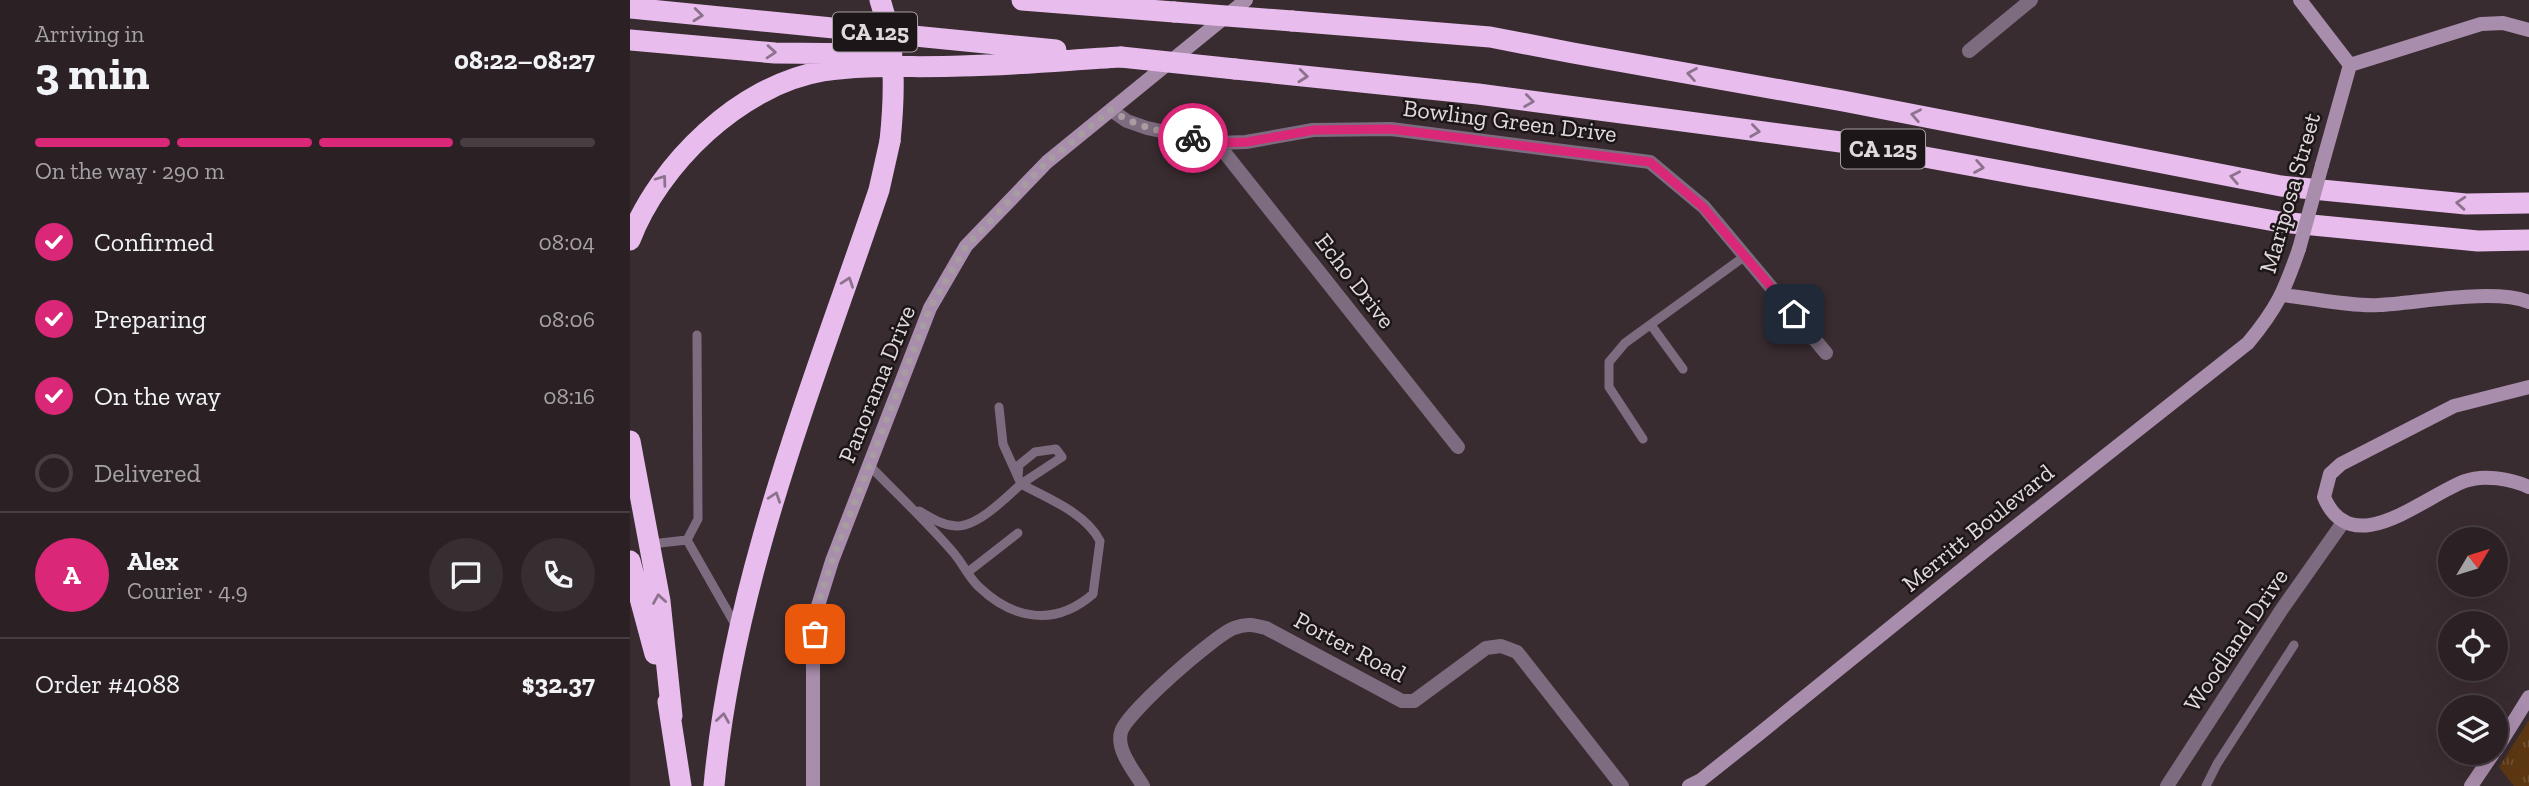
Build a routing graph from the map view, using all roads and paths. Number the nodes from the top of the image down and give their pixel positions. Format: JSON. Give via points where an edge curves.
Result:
{"nodes":[{"id":1,"x":880,"y":0,"type":"edge"},
{"id":2,"x":1022,"y":0,"type":"edge"},
{"id":3,"x":1246,"y":0,"type":"edge"},
{"id":4,"x":2031,"y":0,"type":"edge"},
{"id":5,"x":2300,"y":0,"type":"edge"},
{"id":6,"x":1041,"y":1,"type":"edge"},
{"id":7,"x":630,"y":8,"type":"edge"},
{"id":8,"x":2529,"y":30,"type":"edge"},
{"id":9,"x":630,"y":40,"type":"edge"},
{"id":10,"x":1969,"y":51,"type":"dead end"},
{"id":11,"x":1121,"y":57,"type":"junction"},
{"id":12,"x":2350,"y":65,"type":"junction"},
{"id":13,"x":1111,"y":110,"type":"junction"},
{"id":14,"x":1217,"y":143,"type":"junction"},
{"id":15,"x":2529,"y":203,"type":"edge"},
{"id":16,"x":630,"y":240,"type":"edge"},
{"id":17,"x":2529,"y":240,"type":"edge"},
{"id":18,"x":1745,"y":256,"type":"junction"},
{"id":19,"x":2283,"y":295,"type":"junction"},
{"id":20,"x":2529,"y":302,"type":"edge"},
{"id":21,"x":1651,"y":325,"type":"junction"},
{"id":22,"x":697,"y":335,"type":"dead end"},
{"id":23,"x":1826,"y":353,"type":"dead end"},
{"id":24,"x":1683,"y":369,"type":"dead end"},
{"id":25,"x":2529,"y":387,"type":"edge"},
{"id":26,"x":999,"y":407,"type":"dead end"},
{"id":27,"x":1643,"y":439,"type":"dead end"},
{"id":28,"x":630,"y":441,"type":"edge"},
{"id":29,"x":1458,"y":447,"type":"dead end"},
{"id":30,"x":869,"y":465,"type":"junction"},
{"id":31,"x":1019,"y":480,"type":"junction"},
{"id":32,"x":2529,"y":487,"type":"edge"},
{"id":33,"x":908,"y":506,"type":"junction"},
{"id":34,"x":2344,"y":522,"type":"junction"},
{"id":35,"x":1018,"y":533,"type":"dead end"},
{"id":36,"x":687,"y":540,"type":"junction"},
{"id":37,"x":649,"y":545,"type":"junction"},
{"id":38,"x":630,"y":561,"type":"edge"},
{"id":39,"x":968,"y":572,"type":"junction"},
{"id":40,"x":739,"y":630,"type":"junction"},
{"id":41,"x":2294,"y":645,"type":"dead end"},
{"id":42,"x":2529,"y":697,"type":"edge"},
{"id":43,"x":672,"y":716,"type":"junction"},
{"id":44,"x":2508,"y":730,"type":"edge"},
{"id":45,"x":2485,"y":765,"type":"edge"},
{"id":46,"x":681,"y":786,"type":"edge"},
{"id":47,"x":714,"y":786,"type":"edge"},
{"id":48,"x":813,"y":786,"type":"edge"},
{"id":49,"x":1143,"y":786,"type":"edge"},
{"id":50,"x":1622,"y":786,"type":"edge"},
{"id":51,"x":1689,"y":786,"type":"edge"},
{"id":52,"x":2167,"y":786,"type":"edge"},
{"id":53,"x":2206,"y":786,"type":"edge"},
{"id":54,"x":2471,"y":786,"type":"edge"}],
"edges":[{"from":40,"to":1,"type":"highway","one_way":true,"bridge":true,"via":[[761,539],[878,190],[890,141],[894,75]]},
{"from":2,"to":6,"type":"highway","number":"CA 125"},
{"from":3,"to":13,"type":"street","name":"Panorama Drive"},
{"from":4,"to":10,"type":"street"},
{"from":5,"to":12,"type":"street"},
{"from":15,"to":6,"type":"highway","number":"CA 125","one_way":true,"bridge":true,"via":[[2466,204],[2281,186],[1490,37]]},
{"from":7,"to":11,"type":"highway","number":"CA 125","one_way":true},
{"from":8,"to":12,"type":"street","via":[[2503,23],[2482,24]]},
{"from":9,"to":11,"type":"highway","one_way":true,"via":[[775,53]]},
{"from":16,"to":11,"type":"highway","one_way":true,"via":[[653,192],[675,162],[733,112],[786,82],[858,68]]},
{"from":11,"to":17,"type":"highway","number":"CA 125","one_way":true,"bridge":true,"via":[[1478,94],[1848,143],[2280,222],[2478,241]]},
{"from":12,"to":19,"type":"street","name":"Mariposa Street","bridge":true},
{"from":13,"to":14,"type":"street","name":"Bowling Green Drive","via":[[1147,128]]},
{"from":13,"to":30,"type":"street","name":"Panorama Drive","via":[[1047,162],[966,246],[930,308]]},
{"from":14,"to":18,"type":"street","name":"Bowling Green Drive","via":[[1314,130],[1391,129],[1650,162],[1703,207]]},
{"from":14,"to":29,"type":"street","name":"Echo Drive"},
{"from":18,"to":21,"type":"lane"},
{"from":18,"to":23,"type":"street","name":"Bowling Green Drive"},
{"from":19,"to":20,"type":"street","name":"Mariposa Street","via":[[2378,305],[2509,297]]},
{"from":19,"to":51,"type":"street","name":"Merritt Boulevard","via":[[2248,343]]},
{"from":21,"to":24,"type":"lane"},
{"from":21,"to":27,"type":"lane","via":[[1625,343],[1609,362],[1609,387]]},
{"from":22,"to":36,"type":"lane","via":[[698,519]]},
{"from":25,"to":34,"type":"street","via":[[2454,406],[2341,464],[2330,474],[2324,497]]},
{"from":26,"to":31,"type":"lane","via":[[1003,444]]},
{"from":28,"to":37,"type":"highway"},
{"from":30,"to":33,"type":"lane"},
{"from":30,"to":48,"type":"street","name":"Panorama Drive","via":[[817,608]]},
{"from":31,"to":31,"type":"lane","via":[[1062,457],[1056,449],[1035,452],[1020,465]]},
{"from":31,"to":33,"type":"lane","via":[[986,514],[959,526],[941,523]]},
{"from":31,"to":39,"type":"lane","via":[[1076,515],[1096,534],[1100,541],[1093,594],[1078,608],[1044,617],[1003,607]]},
{"from":32,"to":34,"type":"street","via":[[2498,478],[2467,480],[2378,524]]},
{"from":33,"to":39,"type":"lane"},
{"from":34,"to":52,"type":"street","name":"Woodland Drive","via":[[2282,608]]},
{"from":35,"to":39,"type":"lane"},
{"from":36,"to":37,"type":"lane"},
{"from":36,"to":40,"type":"lane"},
{"from":43,"to":37,"type":"highway","one_way":true},
{"from":38,"to":43,"type":"highway"},
{"from":47,"to":40,"type":"highway","one_way":true},
{"from":41,"to":53,"type":"lane"},
{"from":42,"to":44,"type":"street"},
{"from":43,"to":46,"type":"highway"},
{"from":45,"to":54,"type":"street"},
{"from":49,"to":50,"type":"street","name":"Porter Road","via":[[1122,750],[1125,720],[1232,628],[1249,624],[1266,628],[1402,701],[1414,701],[1486,648],[1501,646],[1517,652]]}]}
